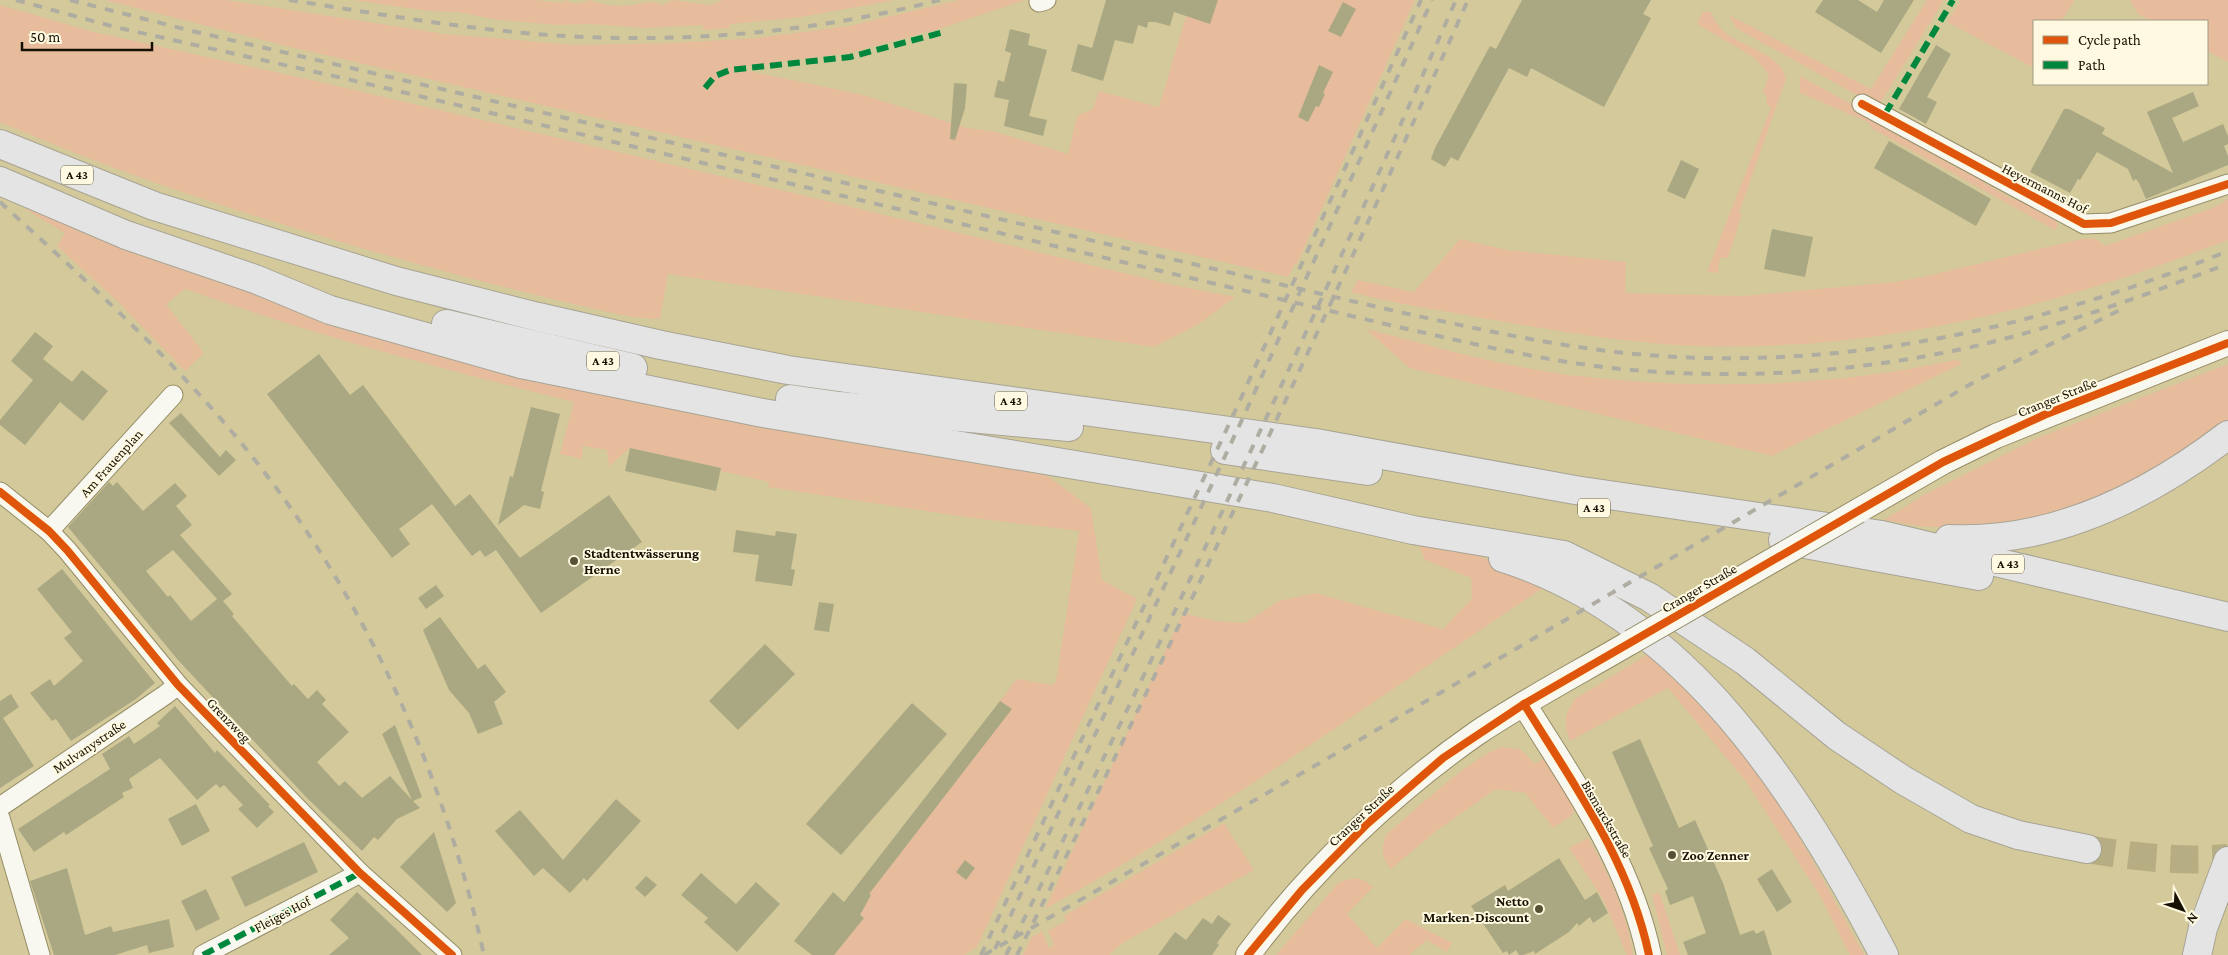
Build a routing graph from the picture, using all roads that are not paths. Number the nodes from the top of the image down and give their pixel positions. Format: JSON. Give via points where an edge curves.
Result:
{"nodes":[{"id":1,"x":1862,"y":104,"type":"dead end"},
{"id":2,"x":0,"y":144,"type":"edge"},
{"id":3,"x":0,"y":181,"type":"edge"},
{"id":4,"x":2228,"y":184,"type":"edge"},
{"id":5,"x":255,"y":279,"type":"junction"},
{"id":6,"x":2228,"y":343,"type":"edge"},
{"id":7,"x":173,"y":395,"type":"dead end"},
{"id":8,"x":2228,"y":435,"type":"edge"},
{"id":9,"x":0,"y":492,"type":"edge"},
{"id":10,"x":1414,"y":530,"type":"junction"},
{"id":11,"x":49,"y":531,"type":"junction"},
{"id":12,"x":1882,"y":535,"type":"junction"},
{"id":13,"x":2228,"y":617,"type":"edge"},
{"id":14,"x":2228,"y":632,"type":"edge"},
{"id":15,"x":178,"y":685,"type":"junction"},
{"id":16,"x":1524,"y":704,"type":"junction"},
{"id":17,"x":0,"y":807,"type":"edge"},
{"id":18,"x":0,"y":818,"type":"edge"},
{"id":19,"x":2087,"y":849,"type":"tunnel mouth"},
{"id":20,"x":2228,"y":862,"type":"edge"},
{"id":21,"x":360,"y":873,"type":"junction"},
{"id":22,"x":2228,"y":912,"type":"edge"},
{"id":23,"x":40,"y":955,"type":"edge"},
{"id":24,"x":203,"y":955,"type":"edge"},
{"id":25,"x":452,"y":955,"type":"edge"},
{"id":26,"x":1248,"y":955,"type":"edge"},
{"id":27,"x":1649,"y":955,"type":"edge"},
{"id":28,"x":1884,"y":955,"type":"edge"},
{"id":29,"x":2197,"y":955,"type":"edge"},
{"id":30,"x":2210,"y":955,"type":"edge"}],
"edges":[{"from":1,"to":4,"type":"street","name":"Heyermanns Hof","via":[[2084,224],[2111,223]]},
{"from":2,"to":12,"type":"highway","number":"A 43","via":[[154,206],[396,281],[538,318],[661,345],[788,370],[1316,443],[1575,490]]},
{"from":3,"to":5,"type":"highway","number":"A 43","via":[[126,235]]},
{"from":5,"to":10,"type":"highway","via":[[330,310],[521,364],[763,413],[1273,498]]},
{"from":5,"to":14,"type":"highway","number":"A 43","via":[[723,389],[839,406],[1067,426],[1447,482],[1958,572]]},
{"from":6,"to":16,"type":"street","name":"Cranger Straße","bridge":true,"via":[[2044,415],[1943,462]]},
{"from":7,"to":11,"type":"street","name":"Am Frauenplan"},
{"from":8,"to":12,"type":"highway","via":[[2138,493],[2074,522],[2007,538],[1974,540]]},
{"from":9,"to":11,"type":"street","name":"Grenzweg"},
{"from":10,"to":19,"type":"highway","via":[[1564,555],[1657,602],[1746,661],[1837,736],[1903,780],[1971,818],[2018,835]]},
{"from":10,"to":28,"type":"highway","via":[[1543,572],[1601,604],[1672,656],[1714,699],[1782,784],[1837,868]]},
{"from":11,"to":15,"type":"street","name":"Grenzweg"},
{"from":12,"to":13,"type":"highway","number":"A 43"},
{"from":15,"to":17,"type":"street","name":"Mulvanystraße"},
{"from":15,"to":21,"type":"street","name":"Grenzweg"},
{"from":16,"to":26,"type":"street","name":"Cranger Straße","via":[[1443,758],[1367,824],[1302,890]]},
{"from":16,"to":27,"type":"street","name":"Bismarckstraße","via":[[1616,856],[1636,903]]},
{"from":18,"to":23,"type":"street"},
{"from":20,"to":29,"type":"highway","via":[[2203,928]]},
{"from":21,"to":24,"type":"street","name":"Fleiges Hof"},
{"from":21,"to":25,"type":"street","name":"Grenzweg"},
{"from":22,"to":30,"type":"highway"}]}
